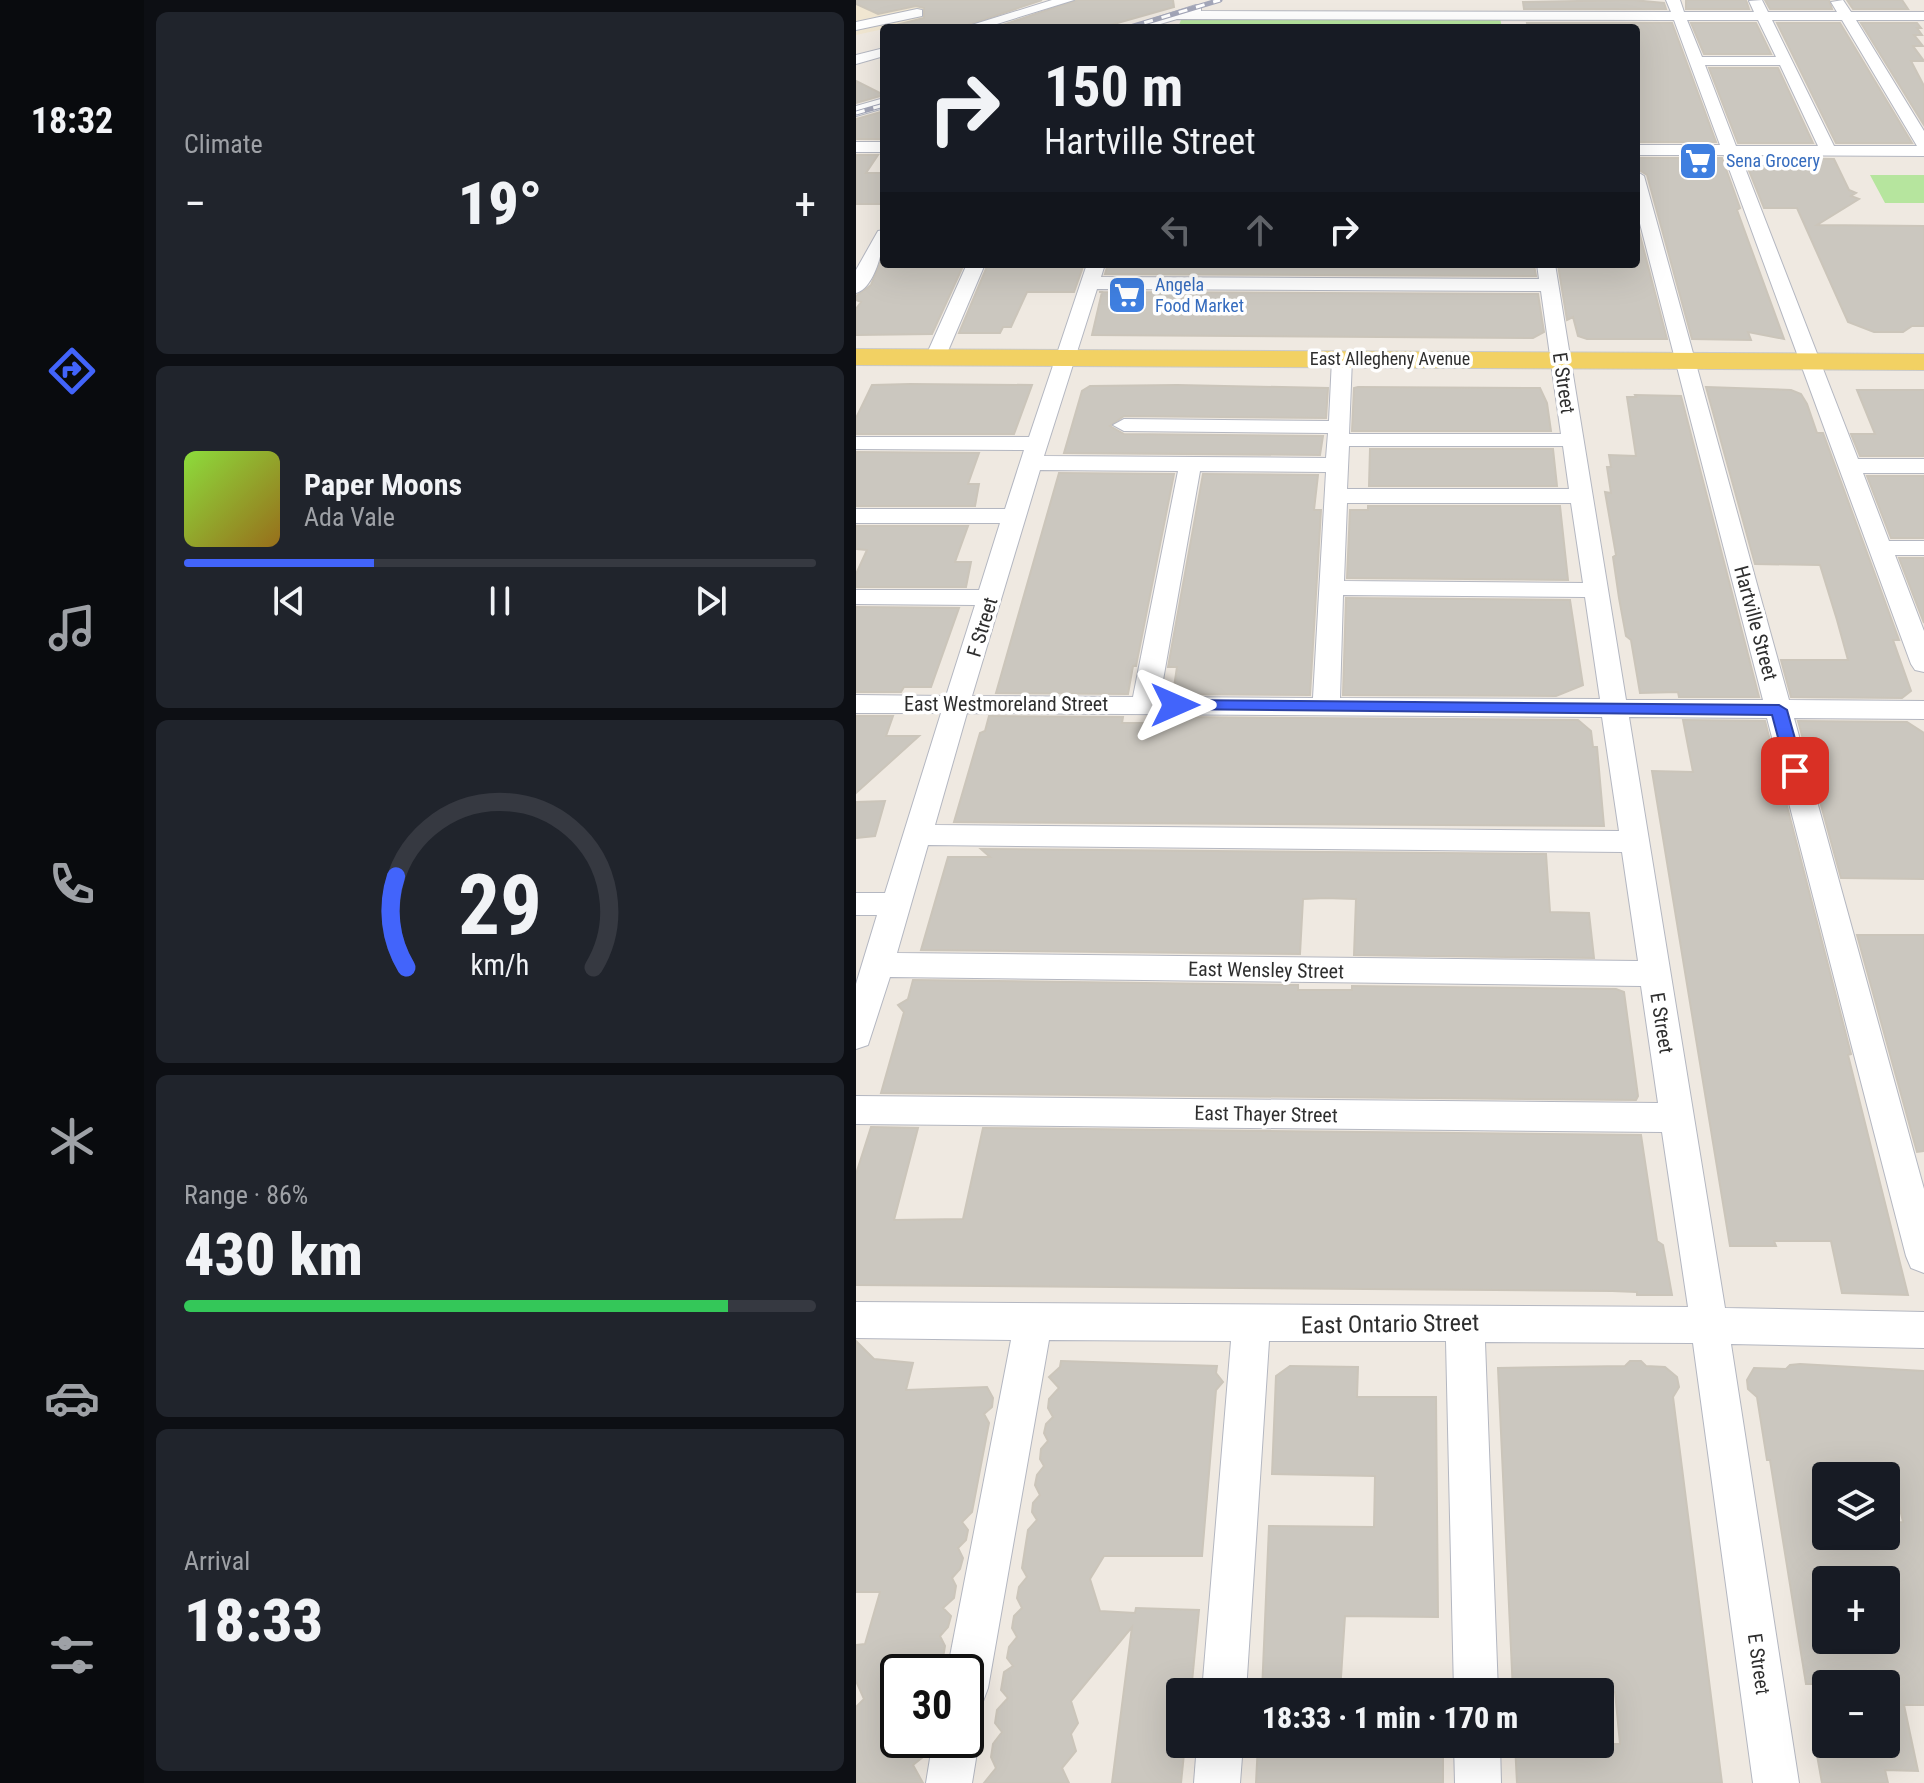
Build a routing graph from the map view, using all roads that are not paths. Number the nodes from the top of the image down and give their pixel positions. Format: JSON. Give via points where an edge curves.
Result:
{"nodes":[{"id":1,"x":1067,"y":0,"type":"edge"},
{"id":2,"x":1590,"y":0,"type":"edge"},
{"id":3,"x":1755,"y":0,"type":"edge"},
{"id":4,"x":1837,"y":0,"type":"edge"},
{"id":5,"x":1920,"y":0,"type":"edge"},
{"id":6,"x":1214,"y":1,"type":"edge"},
{"id":7,"x":1924,"y":6,"type":"edge"},
{"id":8,"x":1676,"y":8,"type":"edge"},
{"id":9,"x":917,"y":13,"type":"dead end"},
{"id":10,"x":1510,"y":14,"type":"edge"},
{"id":11,"x":1763,"y":16,"type":"junction"},
{"id":12,"x":1846,"y":16,"type":"junction"},
{"id":13,"x":1924,"y":16,"type":"edge"},
{"id":14,"x":1174,"y":21,"type":"edge"},
{"id":15,"x":1596,"y":22,"type":"edge"},
{"id":16,"x":983,"y":24,"type":"edge"},
{"id":17,"x":856,"y":26,"type":"edge"},
{"id":18,"x":880,"y":53,"type":"edge"},
{"id":19,"x":856,"y":60,"type":"edge"},
{"id":20,"x":1696,"y":61,"type":"junction"},
{"id":21,"x":1785,"y":61,"type":"junction"},
{"id":22,"x":880,"y":104,"type":"edge"},
{"id":23,"x":856,"y":111,"type":"edge"},
{"id":24,"x":1904,"y":111,"type":"junction"},
{"id":25,"x":1924,"y":112,"type":"edge"},
{"id":26,"x":1924,"y":144,"type":"edge"},
{"id":27,"x":856,"y":147,"type":"edge"},
{"id":28,"x":880,"y":147,"type":"edge"},
{"id":29,"x":1640,"y":150,"type":"edge"},
{"id":30,"x":1729,"y":150,"type":"junction"},
{"id":31,"x":1828,"y":150,"type":"junction"},
{"id":32,"x":1924,"y":151,"type":"edge"},
{"id":33,"x":1640,"y":191,"type":"edge"},
{"id":34,"x":880,"y":242,"type":"edge"},
{"id":35,"x":974,"y":268,"type":"edge"},
{"id":36,"x":1547,"y":268,"type":"edge"},
{"id":37,"x":1093,"y":273,"type":"edge"},
{"id":38,"x":1549,"y":285,"type":"junction"},
{"id":39,"x":856,"y":287,"type":"edge"},
{"id":40,"x":856,"y":357,"type":"edge"},
{"id":41,"x":935,"y":358,"type":"junction"},
{"id":42,"x":1064,"y":358,"type":"junction"},
{"id":43,"x":1342,"y":359,"type":"junction"},
{"id":44,"x":1560,"y":360,"type":"junction"},
{"id":45,"x":1685,"y":362,"type":"junction"},
{"id":46,"x":1808,"y":362,"type":"junction"},
{"id":47,"x":1924,"y":362,"type":"edge"},
{"id":48,"x":1124,"y":425,"type":"dead end"},
{"id":49,"x":1337,"y":433,"type":"junction"},
{"id":50,"x":1572,"y":440,"type":"junction"},
{"id":51,"x":856,"y":443,"type":"edge"},
{"id":52,"x":1035,"y":454,"type":"junction"},
{"id":53,"x":1190,"y":464,"type":"junction"},
{"id":54,"x":1335,"y":465,"type":"junction"},
{"id":55,"x":1851,"y":466,"type":"junction"},
{"id":56,"x":1924,"y":466,"type":"edge"},
{"id":57,"x":1334,"y":496,"type":"junction"},
{"id":58,"x":1580,"y":496,"type":"junction"},
{"id":59,"x":856,"y":516,"type":"edge"},
{"id":60,"x":1014,"y":516,"type":"junction"},
{"id":61,"x":1882,"y":548,"type":"junction"},
{"id":62,"x":1924,"y":548,"type":"edge"},
{"id":63,"x":1332,"y":588,"type":"junction"},
{"id":64,"x":1595,"y":590,"type":"junction"},
{"id":65,"x":856,"y":597,"type":"edge"},
{"id":66,"x":991,"y":598,"type":"junction"},
{"id":67,"x":1924,"y":664,"type":"edge"},
{"id":68,"x":856,"y":704,"type":"edge"},
{"id":69,"x":959,"y":704,"type":"junction"},
{"id":70,"x":1145,"y":705,"type":"junction"},
{"id":71,"x":1326,"y":706,"type":"junction"},
{"id":72,"x":1614,"y":708,"type":"junction"},
{"id":73,"x":1779,"y":710,"type":"junction"},
{"id":74,"x":1924,"y":710,"type":"edge"},
{"id":75,"x":918,"y":835,"type":"junction"},
{"id":76,"x":1635,"y":842,"type":"junction"},
{"id":77,"x":856,"y":904,"type":"edge"},
{"id":78,"x":896,"y":904,"type":"junction"},
{"id":79,"x":878,"y":965,"type":"junction"},
{"id":80,"x":1655,"y":974,"type":"junction"},
{"id":81,"x":856,"y":1036,"type":"edge"},
{"id":82,"x":856,"y":1110,"type":"edge"},
{"id":83,"x":1676,"y":1118,"type":"junction"},
{"id":84,"x":1924,"y":1256,"type":"edge"},
{"id":85,"x":856,"y":1320,"type":"edge"},
{"id":86,"x":1033,"y":1323,"type":"junction"},
{"id":87,"x":1465,"y":1323,"type":"junction"},
{"id":88,"x":1709,"y":1324,"type":"junction"},
{"id":89,"x":1251,"y":1325,"type":"junction"},
{"id":90,"x":1924,"y":1330,"type":"edge"},
{"id":91,"x":972,"y":1654,"type":"edge"},
{"id":92,"x":1225,"y":1678,"type":"edge"},
{"id":93,"x":1476,"y":1678,"type":"edge"},
{"id":94,"x":953,"y":1758,"type":"edge"},
{"id":95,"x":1219,"y":1758,"type":"edge"},
{"id":96,"x":1477,"y":1758,"type":"edge"},
{"id":97,"x":949,"y":1783,"type":"edge"},
{"id":98,"x":1217,"y":1783,"type":"edge"},
{"id":99,"x":1478,"y":1783,"type":"edge"},
{"id":100,"x":1776,"y":1783,"type":"edge"}],
"edges":[{"from":1,"to":16,"type":"street"},
{"from":2,"to":15,"type":"street"},
{"from":3,"to":11,"type":"street"},
{"from":4,"to":12,"type":"street"},
{"from":5,"to":7,"type":"street"},
{"from":6,"to":14,"type":"street"},
{"from":8,"to":11,"type":"street"},
{"from":8,"to":15,"type":"street"},
{"from":8,"to":20,"type":"street"},
{"from":9,"to":17,"type":"street"},
{"from":10,"to":14,"type":"street"},
{"from":10,"to":15,"type":"street"},
{"from":11,"to":12,"type":"street"},
{"from":11,"to":21,"type":"street"},
{"from":12,"to":13,"type":"street"},
{"from":12,"to":24,"type":"street"},
{"from":18,"to":19,"type":"street"},
{"from":20,"to":21,"type":"street"},
{"from":20,"to":30,"type":"street"},
{"from":21,"to":31,"type":"street"},
{"from":22,"to":23,"type":"street"},
{"from":24,"to":25,"type":"street"},
{"from":24,"to":26,"type":"street"},
{"from":27,"to":28,"type":"street"},
{"from":29,"to":30,"type":"street"},
{"from":30,"to":31,"type":"street"},
{"from":30,"to":46,"type":"street"},
{"from":31,"to":32,"type":"street"},
{"from":33,"to":45,"type":"street","name":"Hartville Street"},
{"from":34,"to":39,"type":"street"},
{"from":35,"to":41,"type":"street"},
{"from":36,"to":38,"type":"street","name":"E Street"},
{"from":37,"to":38,"type":"street"},
{"from":37,"to":42,"type":"street","name":"F Street"},
{"from":38,"to":44,"type":"street","name":"E Street"},
{"from":40,"to":41,"type":"main road","name":"East Allegheny Avenue"},
{"from":41,"to":42,"type":"main road","name":"East Allegheny Avenue"},
{"from":42,"to":43,"type":"main road","name":"East Allegheny Avenue"},
{"from":42,"to":52,"type":"street","name":"F Street"},
{"from":43,"to":44,"type":"main road","name":"East Allegheny Avenue"},
{"from":43,"to":49,"type":"street"},
{"from":44,"to":45,"type":"main road","name":"East Allegheny Avenue"},
{"from":44,"to":50,"type":"street","name":"E Street"},
{"from":45,"to":46,"type":"main road","name":"East Allegheny Avenue"},
{"from":45,"to":73,"type":"street","name":"Hartville Street"},
{"from":46,"to":47,"type":"main road","name":"East Allegheny Avenue"},
{"from":46,"to":55,"type":"street"},
{"from":48,"to":49,"type":"street"},
{"from":49,"to":50,"type":"street"},
{"from":49,"to":54,"type":"street"},
{"from":50,"to":58,"type":"street","name":"E Street"},
{"from":51,"to":52,"type":"street"},
{"from":52,"to":53,"type":"street"},
{"from":52,"to":60,"type":"street","name":"F Street"},
{"from":53,"to":54,"type":"street"},
{"from":53,"to":70,"type":"street"},
{"from":54,"to":57,"type":"street"},
{"from":55,"to":56,"type":"street"},
{"from":55,"to":61,"type":"street"},
{"from":57,"to":58,"type":"street"},
{"from":57,"to":63,"type":"street"},
{"from":58,"to":64,"type":"street","name":"E Street"},
{"from":59,"to":60,"type":"street"},
{"from":60,"to":66,"type":"street","name":"F Street"},
{"from":61,"to":62,"type":"street"},
{"from":61,"to":67,"type":"street"},
{"from":63,"to":64,"type":"street"},
{"from":63,"to":71,"type":"street"},
{"from":64,"to":72,"type":"street","name":"E Street"},
{"from":65,"to":66,"type":"street"},
{"from":66,"to":69,"type":"street","name":"F Street"},
{"from":68,"to":69,"type":"street","name":"East Westmoreland Street"},
{"from":69,"to":70,"type":"street","name":"East Westmoreland Street"},
{"from":69,"to":75,"type":"street","name":"F Street"},
{"from":70,"to":71,"type":"street","name":"East Westmoreland Street"},
{"from":71,"to":72,"type":"street","name":"East Westmoreland Street"},
{"from":72,"to":73,"type":"street","name":"East Westmoreland Street"},
{"from":72,"to":76,"type":"street","name":"E Street"},
{"from":73,"to":74,"type":"street","name":"East Westmoreland Street"},
{"from":73,"to":84,"type":"street","name":"Hartville Street"},
{"from":75,"to":76,"type":"street"},
{"from":75,"to":78,"type":"street","name":"F Street"},
{"from":76,"to":80,"type":"street","name":"E Street"},
{"from":77,"to":78,"type":"street"},
{"from":78,"to":79,"type":"street","name":"F Street"},
{"from":79,"to":80,"type":"street","name":"East Wensley Street"},
{"from":79,"to":81,"type":"street","name":"F Street"},
{"from":80,"to":83,"type":"street","name":"E Street"},
{"from":82,"to":83,"type":"street","name":"East Thayer Street"},
{"from":83,"to":88,"type":"street","name":"E Street"},
{"from":85,"to":86,"type":"street","name":"East Ontario Street"},
{"from":86,"to":89,"type":"street","name":"East Ontario Street"},
{"from":86,"to":91,"type":"street"},
{"from":87,"to":88,"type":"street","name":"East Ontario Street"},
{"from":87,"to":89,"type":"street","name":"East Ontario Street"},
{"from":87,"to":93,"type":"street"},
{"from":88,"to":90,"type":"street","name":"East Ontario Street"},
{"from":88,"to":100,"type":"street","name":"E Street"},
{"from":89,"to":92,"type":"street"},
{"from":94,"to":97,"type":"street"},
{"from":95,"to":98,"type":"street"},
{"from":96,"to":99,"type":"street"}]}
